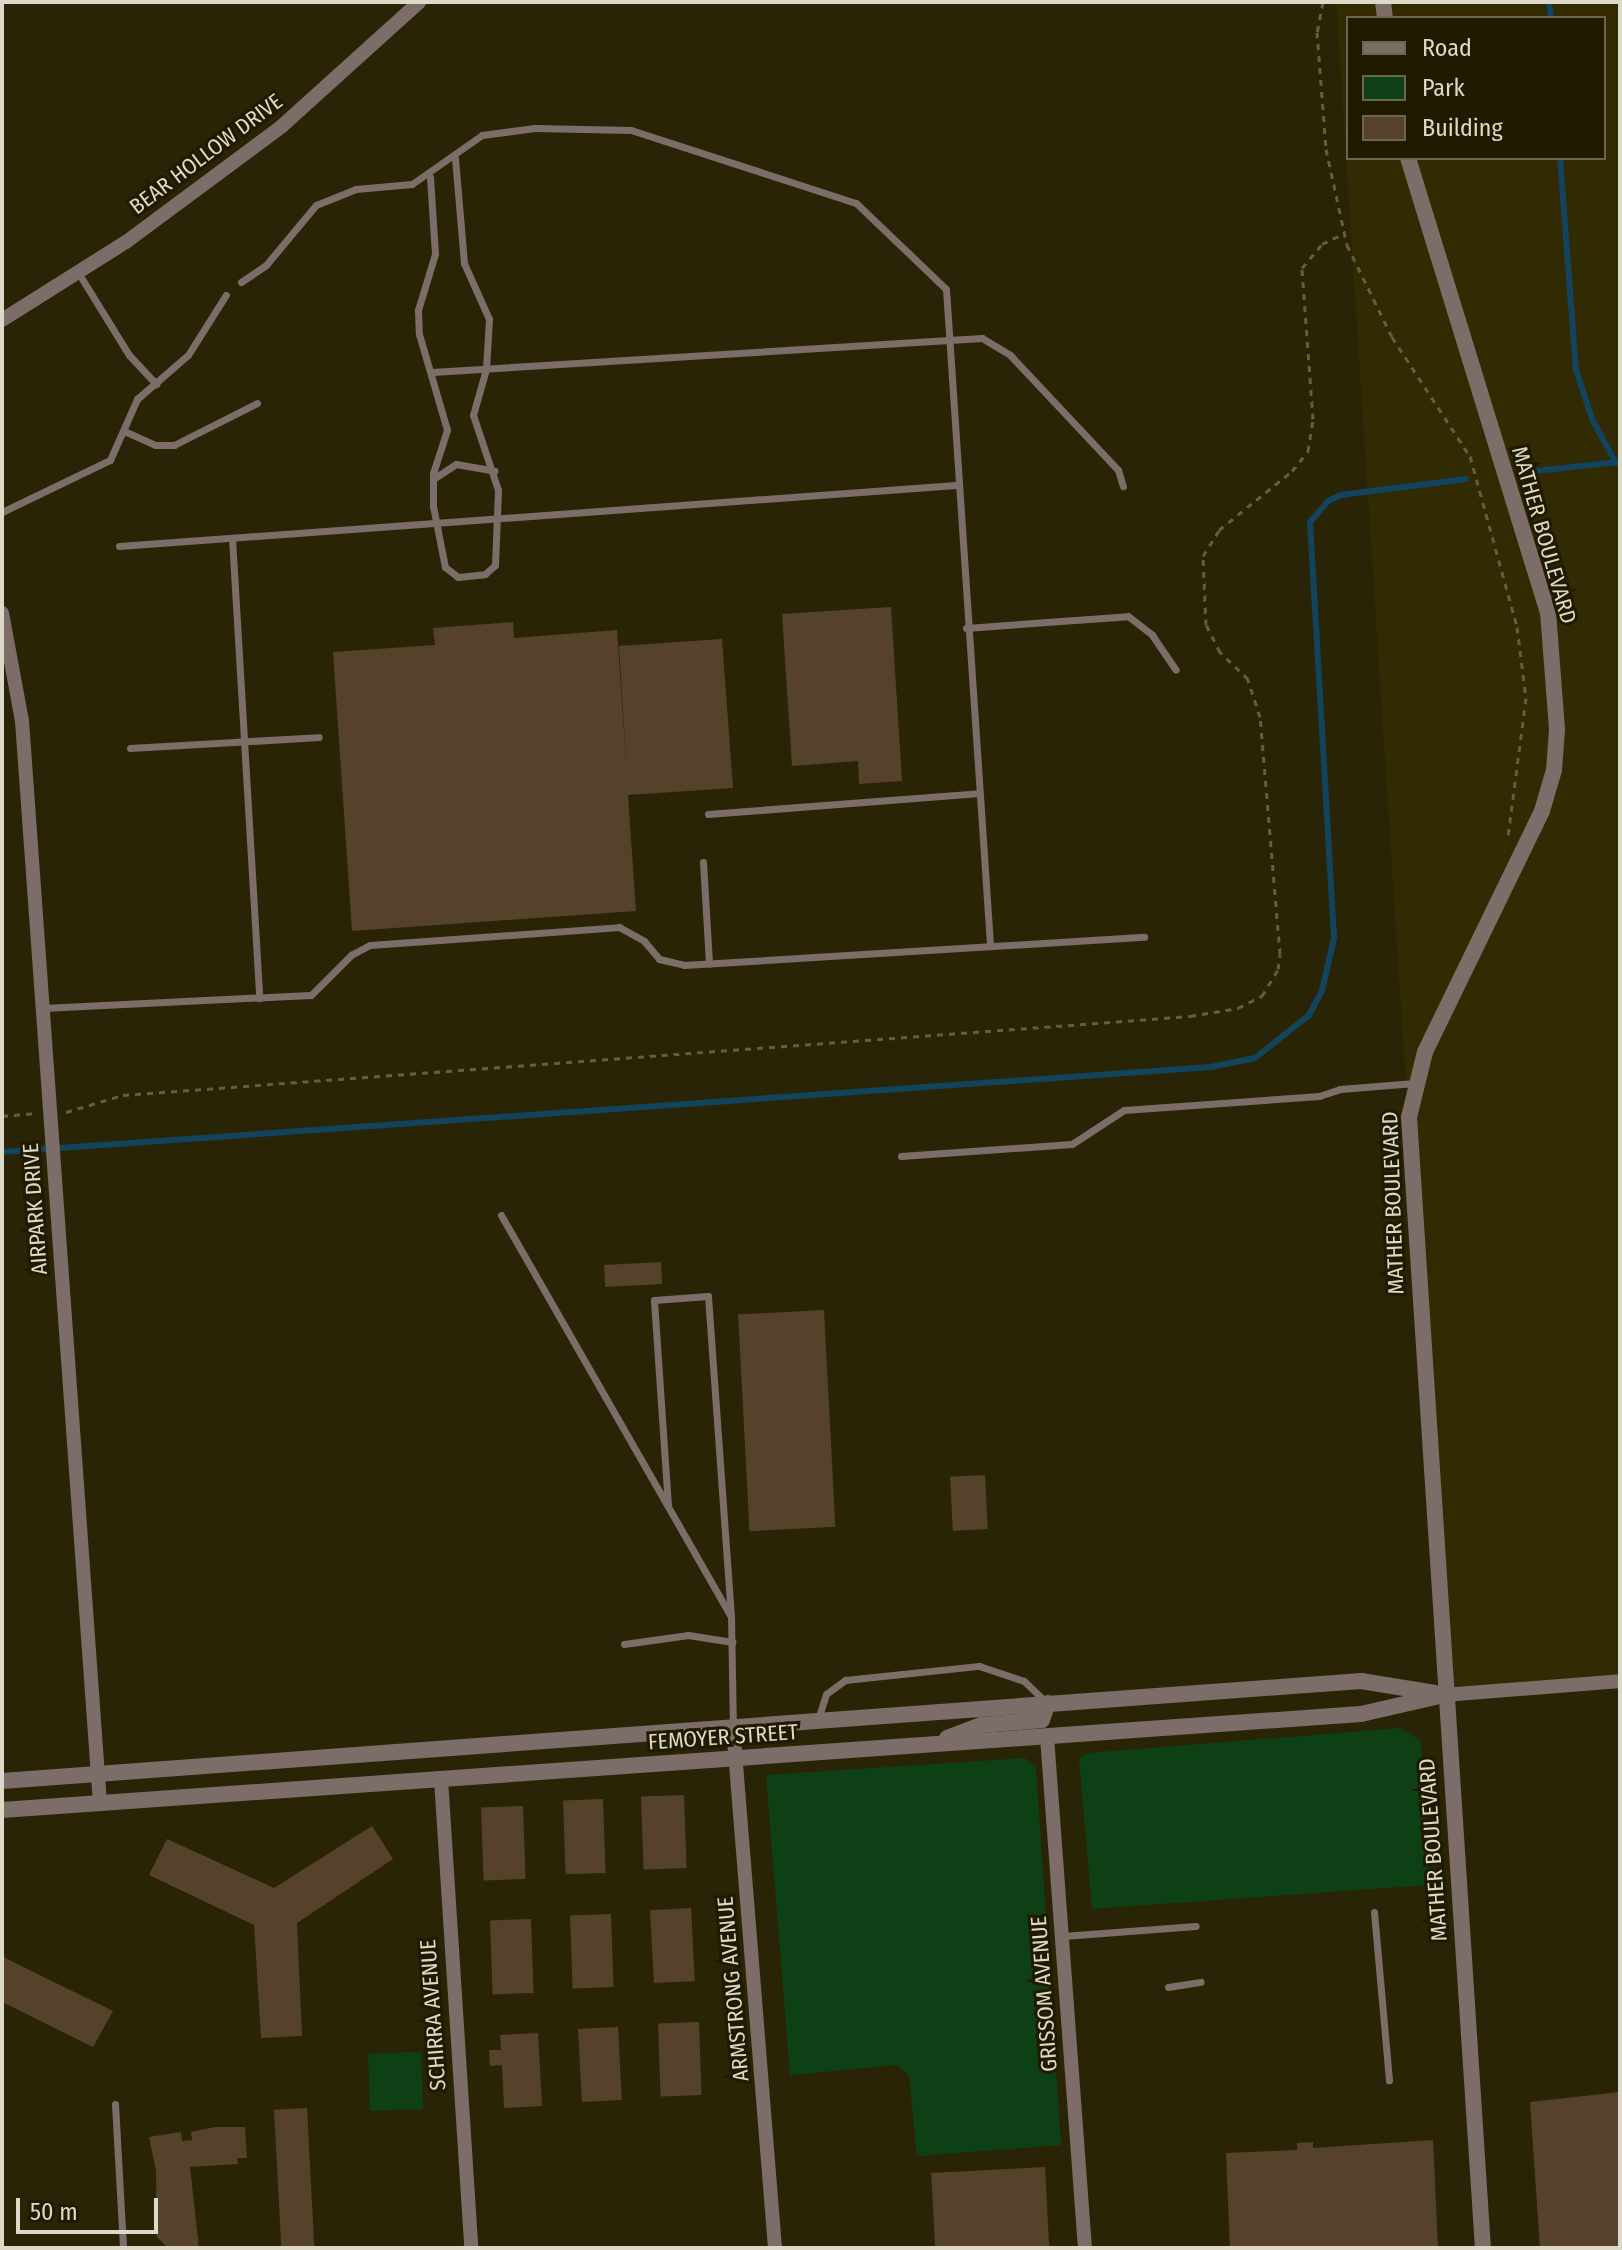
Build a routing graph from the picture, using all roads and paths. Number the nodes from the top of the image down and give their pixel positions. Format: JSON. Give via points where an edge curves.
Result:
{"nodes":[{"id":1,"x":419,"y":2,"type":"edge"},
{"id":2,"x":1323,"y":2,"type":"edge"},
{"id":3,"x":455,"y":158,"type":"junction"},
{"id":4,"x":1409,"y":160,"type":"edge"},
{"id":5,"x":430,"y":177,"type":"junction"},
{"id":6,"x":1345,"y":233,"type":"junction"},
{"id":7,"x":79,"y":274,"type":"junction"},
{"id":8,"x":241,"y":282,"type":"dead end"},
{"id":9,"x":226,"y":295,"type":"dead end"},
{"id":10,"x":2,"y":320,"type":"edge"},
{"id":11,"x":951,"y":339,"type":"junction"},
{"id":12,"x":486,"y":369,"type":"junction"},
{"id":13,"x":432,"y":372,"type":"junction"},
{"id":14,"x":156,"y":384,"type":"junction"},
{"id":15,"x":257,"y":403,"type":"dead end"},
{"id":16,"x":124,"y":431,"type":"junction"},
{"id":17,"x":494,"y":471,"type":"junction"},
{"id":18,"x":433,"y":479,"type":"junction"},
{"id":19,"x":956,"y":485,"type":"junction"},
{"id":20,"x":1123,"y":486,"type":"dead end"},
{"id":21,"x":2,"y":512,"type":"edge"},
{"id":22,"x":498,"y":519,"type":"junction"},
{"id":23,"x":435,"y":523,"type":"junction"},
{"id":24,"x":232,"y":538,"type":"junction"},
{"id":25,"x":119,"y":546,"type":"dead end"},
{"id":26,"x":2,"y":613,"type":"edge"},
{"id":27,"x":966,"y":628,"type":"junction"},
{"id":28,"x":1176,"y":670,"type":"dead end"},
{"id":29,"x":319,"y":737,"type":"dead end"},
{"id":30,"x":246,"y":742,"type":"junction"},
{"id":31,"x":130,"y":748,"type":"dead end"},
{"id":32,"x":979,"y":793,"type":"junction"},
{"id":33,"x":708,"y":814,"type":"dead end"},
{"id":34,"x":1507,"y":843,"type":"dead end"},
{"id":35,"x":703,"y":862,"type":"dead end"},
{"id":36,"x":1144,"y":937,"type":"dead end"},
{"id":37,"x":990,"y":944,"type":"junction"},
{"id":38,"x":709,"y":964,"type":"junction"},
{"id":39,"x":259,"y":998,"type":"junction"},
{"id":40,"x":43,"y":1008,"type":"junction"},
{"id":41,"x":1415,"y":1083,"type":"junction"},
{"id":42,"x":72,"y":1111,"type":"dead end"},
{"id":43,"x":25,"y":1113,"type":"dead end"},
{"id":44,"x":2,"y":1116,"type":"edge"},
{"id":45,"x":901,"y":1156,"type":"dead end"},
{"id":46,"x":501,"y":1215,"type":"dead end"},
{"id":47,"x":668,"y":1506,"type":"junction"},
{"id":48,"x":731,"y":1616,"type":"junction"},
{"id":49,"x":732,"y":1642,"type":"junction"},
{"id":50,"x":624,"y":1644,"type":"dead end"},
{"id":51,"x":1620,"y":1681,"type":"edge"},
{"id":52,"x":1444,"y":1695,"type":"junction"},
{"id":53,"x":1048,"y":1703,"type":"junction"},
{"id":54,"x":818,"y":1720,"type":"junction"},
{"id":55,"x":733,"y":1727,"type":"junction"},
{"id":56,"x":1047,"y":1737,"type":"junction"},
{"id":57,"x":931,"y":1745,"type":"junction"},
{"id":58,"x":734,"y":1757,"type":"junction"},
{"id":59,"x":98,"y":1773,"type":"junction"},
{"id":60,"x":441,"y":1779,"type":"junction"},
{"id":61,"x":2,"y":1781,"type":"edge"},
{"id":62,"x":100,"y":1804,"type":"junction"},
{"id":63,"x":2,"y":1810,"type":"edge"},
{"id":64,"x":1374,"y":1912,"type":"dead end"},
{"id":65,"x":1196,"y":1926,"type":"dead end"},
{"id":66,"x":1061,"y":1936,"type":"junction"},
{"id":67,"x":1201,"y":1982,"type":"dead end"},
{"id":68,"x":1168,"y":1987,"type":"dead end"},
{"id":69,"x":1389,"y":2080,"type":"dead end"},
{"id":70,"x":115,"y":2104,"type":"dead end"},
{"id":71,"x":123,"y":2248,"type":"edge"},
{"id":72,"x":471,"y":2248,"type":"edge"},
{"id":73,"x":775,"y":2248,"type":"edge"},
{"id":74,"x":1085,"y":2248,"type":"edge"},
{"id":75,"x":1483,"y":2248,"type":"edge"}],
"edges":[{"from":1,"to":7,"type":"street","name":"BEAR HOLLOW DRIVE","via":[[282,126]]},
{"from":2,"to":6,"type":"path","via":[[1317,32],[1326,149]]},
{"from":3,"to":5,"type":"lane"},
{"from":3,"to":11,"type":"lane","via":[[482,135],[541,127],[631,130],[856,203],[946,289]]},
{"from":3,"to":12,"type":"lane","via":[[464,263],[489,319]]},
{"from":4,"to":41,"type":"street","name":"MATHER BOULEVARD","via":[[1548,612],[1557,730],[1554,770],[1542,811],[1425,1052]]},
{"from":5,"to":8,"type":"lane","via":[[412,184],[356,189],[316,205],[266,265]]},
{"from":5,"to":13,"type":"lane","via":[[435,254],[418,310],[419,334]]},
{"from":6,"to":34,"type":"path","via":[[1373,304],[1470,456],[1517,627],[1526,698]]},
{"from":6,"to":42,"type":"path","via":[[1322,244],[1302,268],[1313,419],[1308,451],[1292,471],[1219,530],[1203,556],[1206,625],[1220,652],[1248,679],[1260,717],[1280,954],[1278,969],[1262,996],[1238,1008],[1190,1016],[153,1092]]},
{"from":7,"to":10,"type":"street","name":"BEAR HOLLOW DRIVE"},
{"from":7,"to":14,"type":"lane","via":[[129,355]]},
{"from":9,"to":14,"type":"lane","via":[[188,355]]},
{"from":11,"to":12,"type":"lane"},
{"from":11,"to":19,"type":"lane"},
{"from":11,"to":20,"type":"lane","via":[[982,338],[1010,355],[1118,470]]},
{"from":12,"to":13,"type":"lane"},
{"from":12,"to":17,"type":"lane","via":[[473,415]]},
{"from":13,"to":18,"type":"lane","via":[[447,430]]},
{"from":14,"to":16,"type":"lane","via":[[137,399]]},
{"from":15,"to":16,"type":"lane","via":[[174,445],[155,445]]},
{"from":16,"to":21,"type":"lane","via":[[110,460]]},
{"from":17,"to":18,"type":"lane","via":[[456,464]]},
{"from":17,"to":22,"type":"lane"},
{"from":18,"to":23,"type":"lane"},
{"from":19,"to":22,"type":"lane"},
{"from":19,"to":27,"type":"lane"},
{"from":22,"to":23,"type":"lane"},
{"from":22,"to":23,"type":"lane","via":[[495,565],[485,574],[458,577],[445,567]]},
{"from":23,"to":24,"type":"lane"},
{"from":24,"to":25,"type":"lane"},
{"from":24,"to":30,"type":"lane"},
{"from":26,"to":40,"type":"street","name":"AIRPARK DRIVE","via":[[22,721]]},
{"from":27,"to":28,"type":"lane","via":[[1128,616],[1152,635]]},
{"from":27,"to":32,"type":"lane"},
{"from":29,"to":30,"type":"lane"},
{"from":30,"to":31,"type":"lane"},
{"from":30,"to":39,"type":"lane"},
{"from":32,"to":33,"type":"lane"},
{"from":32,"to":37,"type":"lane"},
{"from":35,"to":38,"type":"lane"},
{"from":36,"to":37,"type":"lane"},
{"from":37,"to":38,"type":"lane"},
{"from":38,"to":39,"type":"lane","via":[[659,959],[644,941],[619,927],[370,945],[351,955],[311,995]]},
{"from":39,"to":40,"type":"lane"},
{"from":40,"to":59,"type":"street","name":"AIRPARK DRIVE"},
{"from":41,"to":45,"type":"lane","via":[[1340,1089],[1319,1096],[1124,1110],[1072,1144]]},
{"from":41,"to":52,"type":"street","name":"MATHER BOULEVARD","via":[[1409,1138]]},
{"from":43,"to":44,"type":"path"},
{"from":46,"to":47,"type":"lane"},
{"from":47,"to":48,"type":"lane"},
{"from":47,"to":48,"type":"lane","via":[[654,1300],[708,1296]]},
{"from":48,"to":49,"type":"lane"},
{"from":49,"to":50,"type":"lane","via":[[688,1635]]},
{"from":49,"to":55,"type":"lane"},
{"from":51,"to":52,"type":"street","name":"FEMOYER STREET"},
{"from":52,"to":53,"type":"street","name":"FEMOYER STREET","via":[[1361,1681]]},
{"from":52,"to":56,"type":"street","name":"FEMOYER STREET","via":[[1361,1714]]},
{"from":52,"to":75,"type":"street","name":"MATHER BOULEVARD"},
{"from":53,"to":54,"type":"street","name":"FEMOYER STREET"},
{"from":53,"to":54,"type":"lane","via":[[1024,1681],[979,1666],[845,1680],[826,1694]]},
{"from":53,"to":57,"type":"street","via":[[1042,1720],[981,1725]]},
{"from":54,"to":55,"type":"street","name":"FEMOYER STREET"},
{"from":55,"to":58,"type":"street","name":"ARMSTRONG AVENUE"},
{"from":55,"to":59,"type":"street","name":"FEMOYER STREET"},
{"from":56,"to":57,"type":"street","name":"FEMOYER STREET"},
{"from":56,"to":66,"type":"street","name":"GRISSOM AVENUE"},
{"from":57,"to":58,"type":"street","name":"FEMOYER STREET"},
{"from":58,"to":60,"type":"street","name":"FEMOYER STREET"},
{"from":58,"to":73,"type":"street","name":"ARMSTRONG AVENUE"},
{"from":59,"to":61,"type":"street","name":"FEMOYER STREET"},
{"from":59,"to":62,"type":"street","name":"AIRPARK DRIVE"},
{"from":60,"to":62,"type":"street","name":"FEMOYER STREET"},
{"from":60,"to":72,"type":"street","name":"SCHIRRA AVENUE"},
{"from":62,"to":63,"type":"street","name":"FEMOYER STREET"},
{"from":64,"to":69,"type":"lane"},
{"from":65,"to":66,"type":"lane"},
{"from":66,"to":74,"type":"street","name":"GRISSOM AVENUE"},
{"from":67,"to":68,"type":"lane"},
{"from":70,"to":71,"type":"lane"}]}
